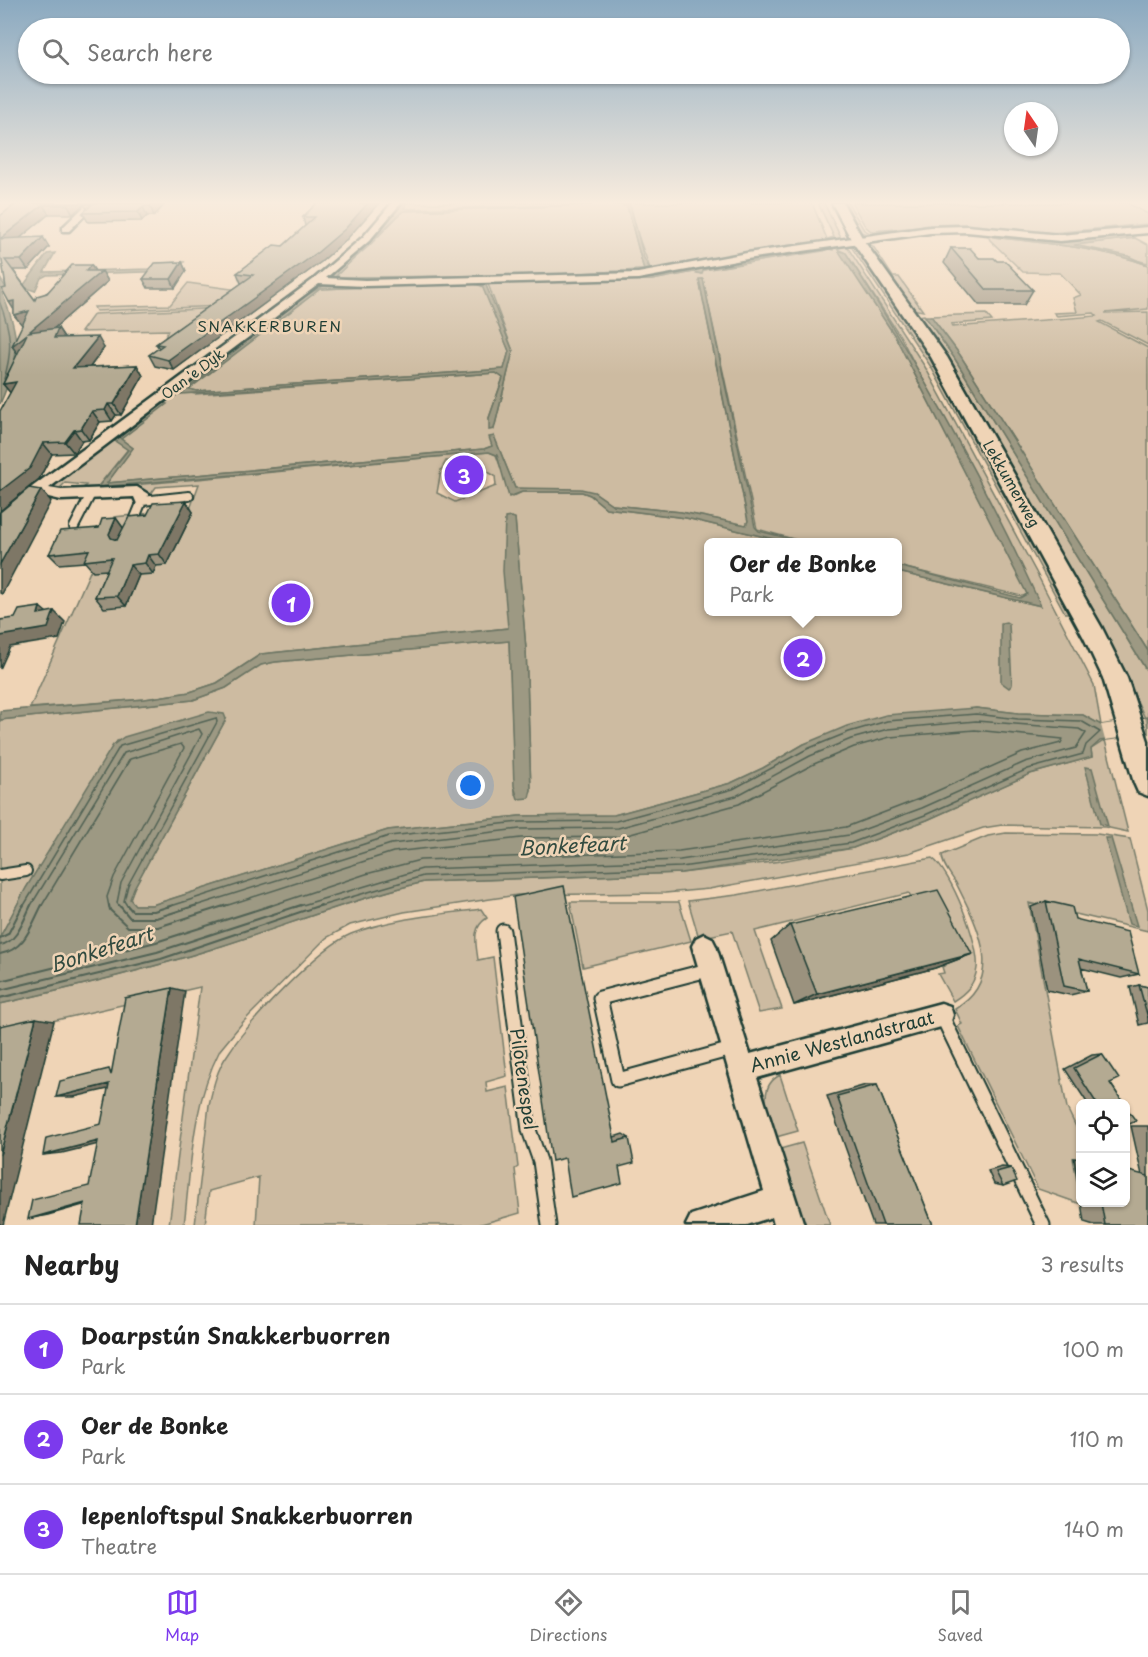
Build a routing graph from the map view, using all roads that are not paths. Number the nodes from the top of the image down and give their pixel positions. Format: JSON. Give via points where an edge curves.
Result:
{"nodes":[{"id":1,"x":341,"y":260,"type":"edge"},
{"id":2,"x":724,"y":260,"type":"edge"},
{"id":3,"x":871,"y":260,"type":"edge"},
{"id":4,"x":317,"y":281,"type":"junction"},
{"id":5,"x":37,"y":490,"type":"junction"},
{"id":6,"x":91,"y":494,"type":"junction"},
{"id":7,"x":189,"y":496,"type":"dead end"},
{"id":8,"x":142,"y":501,"type":"junction"},
{"id":9,"x":0,"y":522,"type":"edge"},
{"id":10,"x":74,"y":527,"type":"edge"},
{"id":11,"x":128,"y":535,"type":"edge"},
{"id":12,"x":1148,"y":783,"type":"edge"},
{"id":13,"x":26,"y":871,"type":"dead end"},
{"id":14,"x":0,"y":875,"type":"edge"},
{"id":15,"x":503,"y":931,"type":"dead end"},
{"id":16,"x":708,"y":958,"type":"joint"},
{"id":17,"x":941,"y":1015,"type":"joint"},
{"id":18,"x":739,"y":1059,"type":"junction"},
{"id":19,"x":785,"y":1213,"type":"edge"},
{"id":20,"x":549,"y":1225,"type":"edge"},
{"id":21,"x":700,"y":1225,"type":"edge"},
{"id":22,"x":1043,"y":1225,"type":"edge"}],
"edges":[{"from":1,"to":4,"type":"street","name":"Oan 'e Dyk"},
{"from":2,"to":4,"type":"street","via":[[638,276]]},
{"from":3,"to":12,"type":"main road","name":"Lekkumerweg","via":[[939,357],[1102,649]]},
{"from":4,"to":5,"type":"street","name":"Oan 'e Dyk"},
{"from":5,"to":6,"type":"street","via":[[61,495]]},
{"from":5,"to":9,"type":"street","name":"Oan 'e Dyk"},
{"from":6,"to":8,"type":"street","via":[[137,492]]},
{"from":6,"to":10,"type":"lane"},
{"from":7,"to":8,"type":"lane"},
{"from":8,"to":11,"type":"lane"},
{"from":13,"to":14,"type":"lane"},
{"from":15,"to":20,"type":"lane","name":"Pilotenespel","via":[[529,1130],[540,1161]]},
{"from":16,"to":18,"type":"street","name":"Annie Westlandstraat"},
{"from":16,"to":18,"type":"lane","via":[[600,998],[618,1080]]},
{"from":17,"to":18,"type":"street","name":"Annie Westlandstraat"},
{"from":17,"to":22,"type":"lane"},
{"from":18,"to":19,"type":"street","name":"Annie Westlandstraat"},
{"from":19,"to":21,"type":"street"}]}
